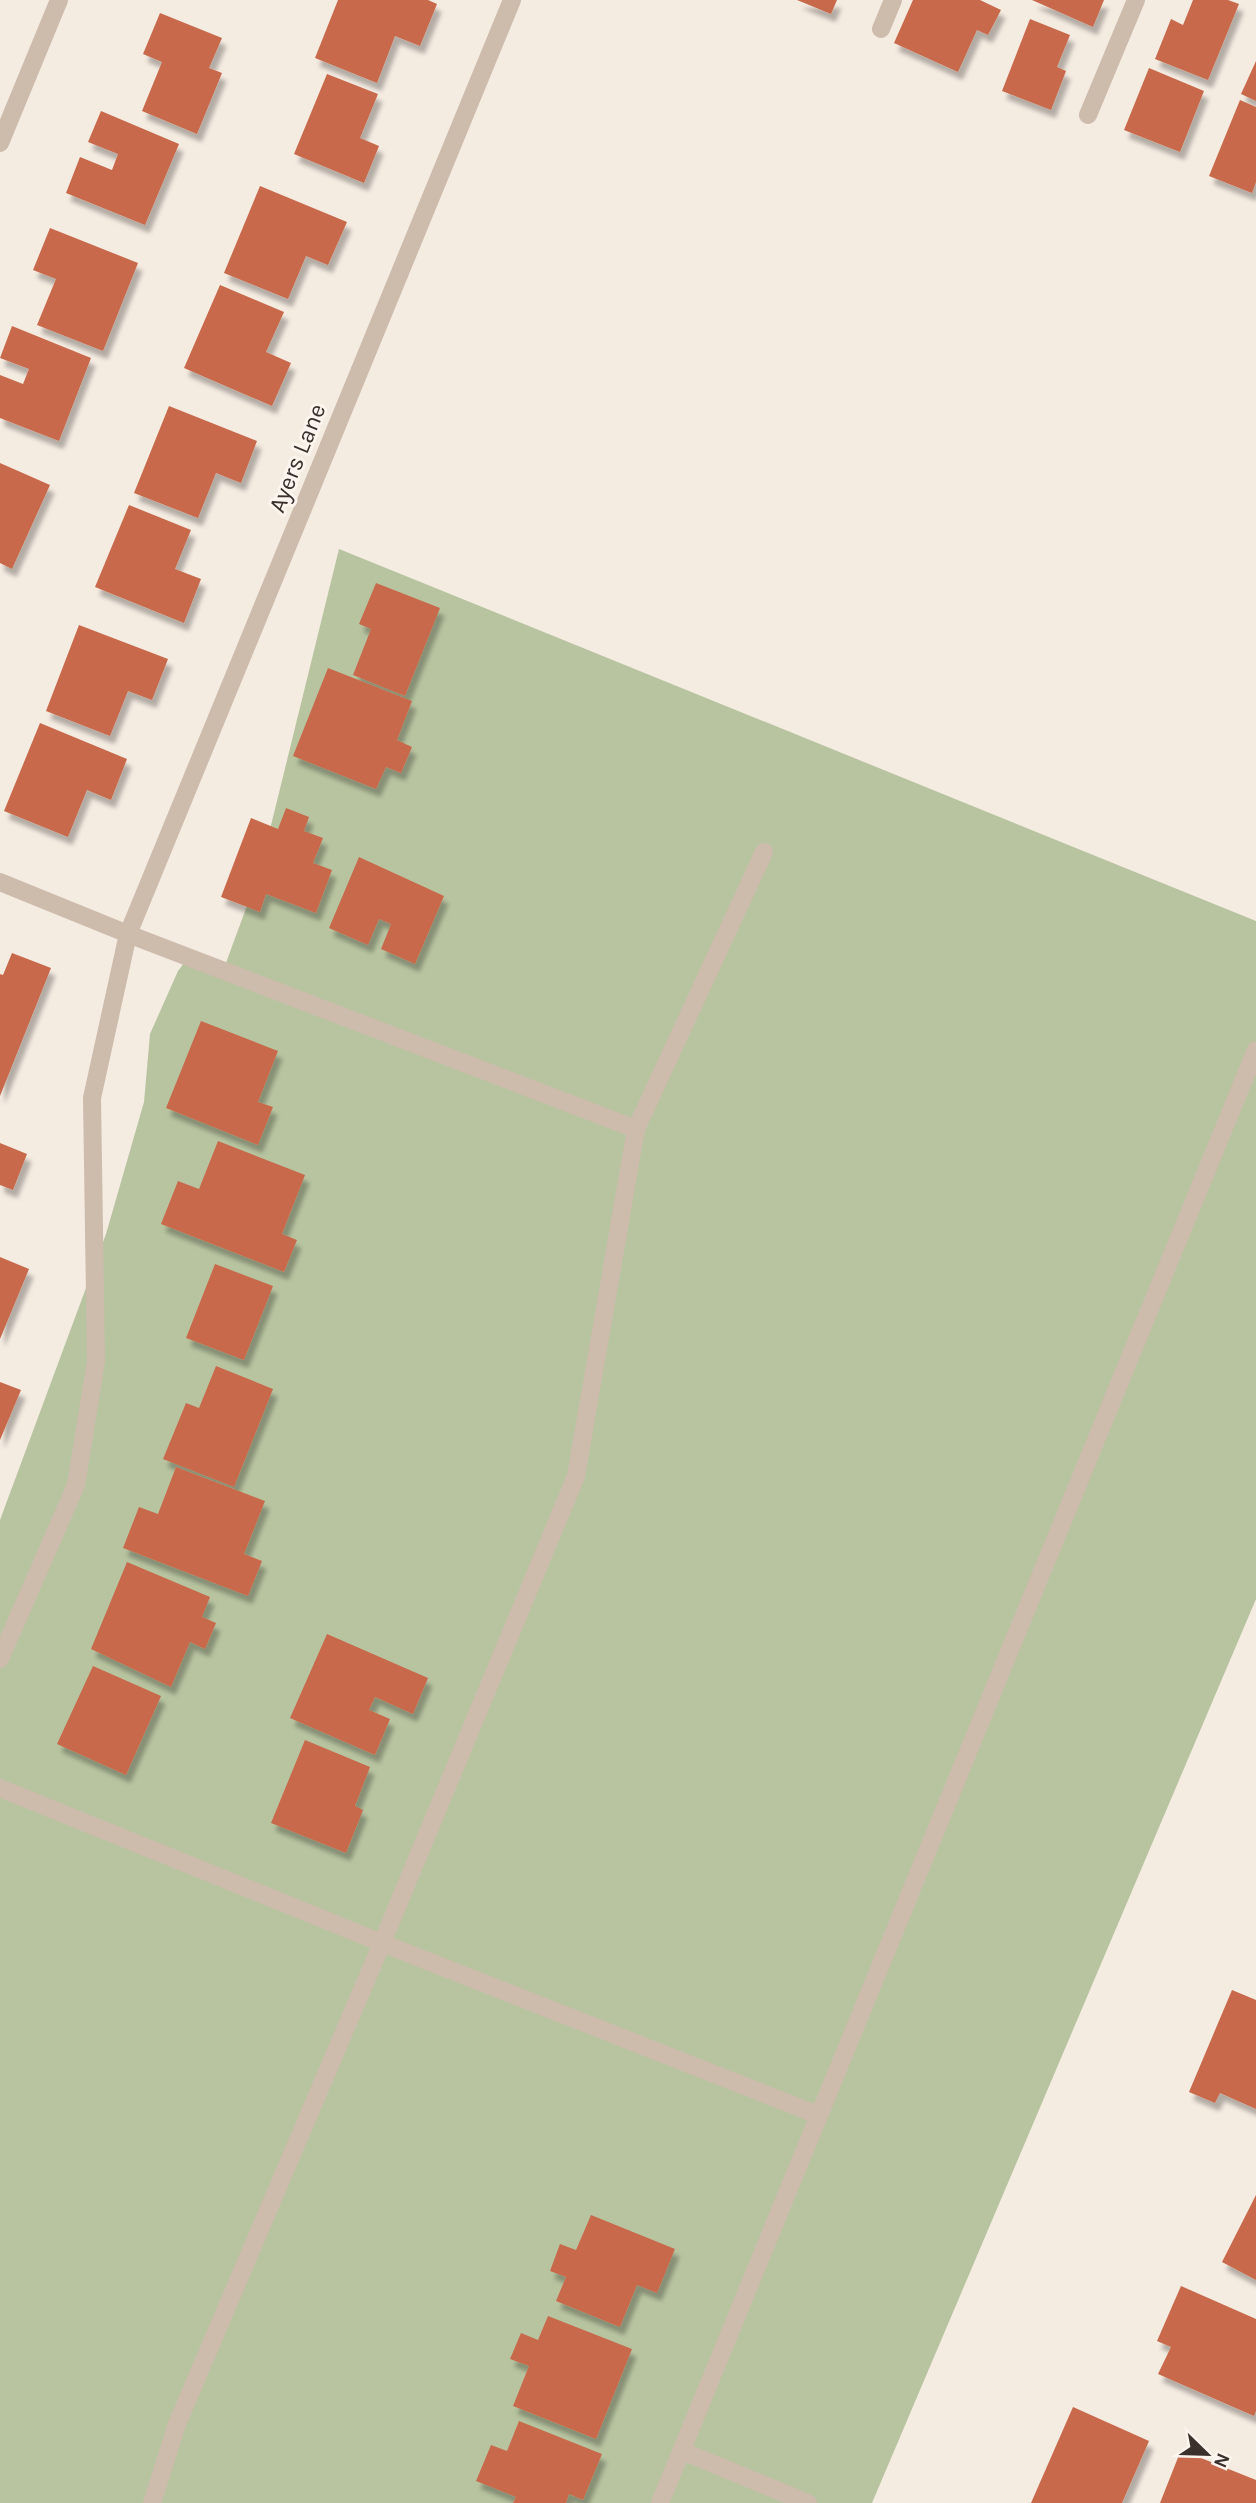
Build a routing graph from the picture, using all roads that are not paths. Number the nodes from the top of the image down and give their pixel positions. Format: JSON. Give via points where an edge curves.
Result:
{"nodes":[{"id":1,"x":59,"y":0,"type":"edge"},
{"id":2,"x":512,"y":0,"type":"edge"},
{"id":3,"x":893,"y":0,"type":"edge"},
{"id":4,"x":1136,"y":0,"type":"edge"},
{"id":5,"x":881,"y":29,"type":"dead end"},
{"id":6,"x":1088,"y":115,"type":"dead end"},
{"id":7,"x":0,"y":143,"type":"edge"},
{"id":8,"x":764,"y":852,"type":"dead end"},
{"id":9,"x":0,"y":882,"type":"edge"},
{"id":10,"x":128,"y":934,"type":"junction"},
{"id":11,"x":1256,"y":1050,"type":"edge"},
{"id":12,"x":636,"y":1129,"type":"junction"},
{"id":13,"x":0,"y":1659,"type":"edge"},
{"id":14,"x":0,"y":1788,"type":"edge"},
{"id":15,"x":382,"y":1943,"type":"junction"},
{"id":16,"x":818,"y":2115,"type":"junction"},
{"id":17,"x":682,"y":2451,"type":"junction"},
{"id":18,"x":152,"y":2503,"type":"edge"},
{"id":19,"x":660,"y":2503,"type":"edge"},
{"id":20,"x":808,"y":2503,"type":"edge"}],
"edges":[{"from":1,"to":7,"type":"street"},
{"from":2,"to":10,"type":"street","name":"Ayers Lane"},
{"from":3,"to":5,"type":"street"},
{"from":4,"to":6,"type":"street"},
{"from":8,"to":12,"type":"street"},
{"from":9,"to":10,"type":"street"},
{"from":10,"to":12,"type":"street"},
{"from":10,"to":13,"type":"street","name":"Ayers Lane","via":[[92,1098],[96,1362],[76,1485]]},
{"from":11,"to":16,"type":"street"},
{"from":12,"to":15,"type":"street","via":[[576,1476]]},
{"from":14,"to":15,"type":"street"},
{"from":15,"to":16,"type":"street"},
{"from":15,"to":18,"type":"street","via":[[177,2424]]},
{"from":16,"to":17,"type":"street"},
{"from":17,"to":19,"type":"street"},
{"from":17,"to":20,"type":"street"}]}
